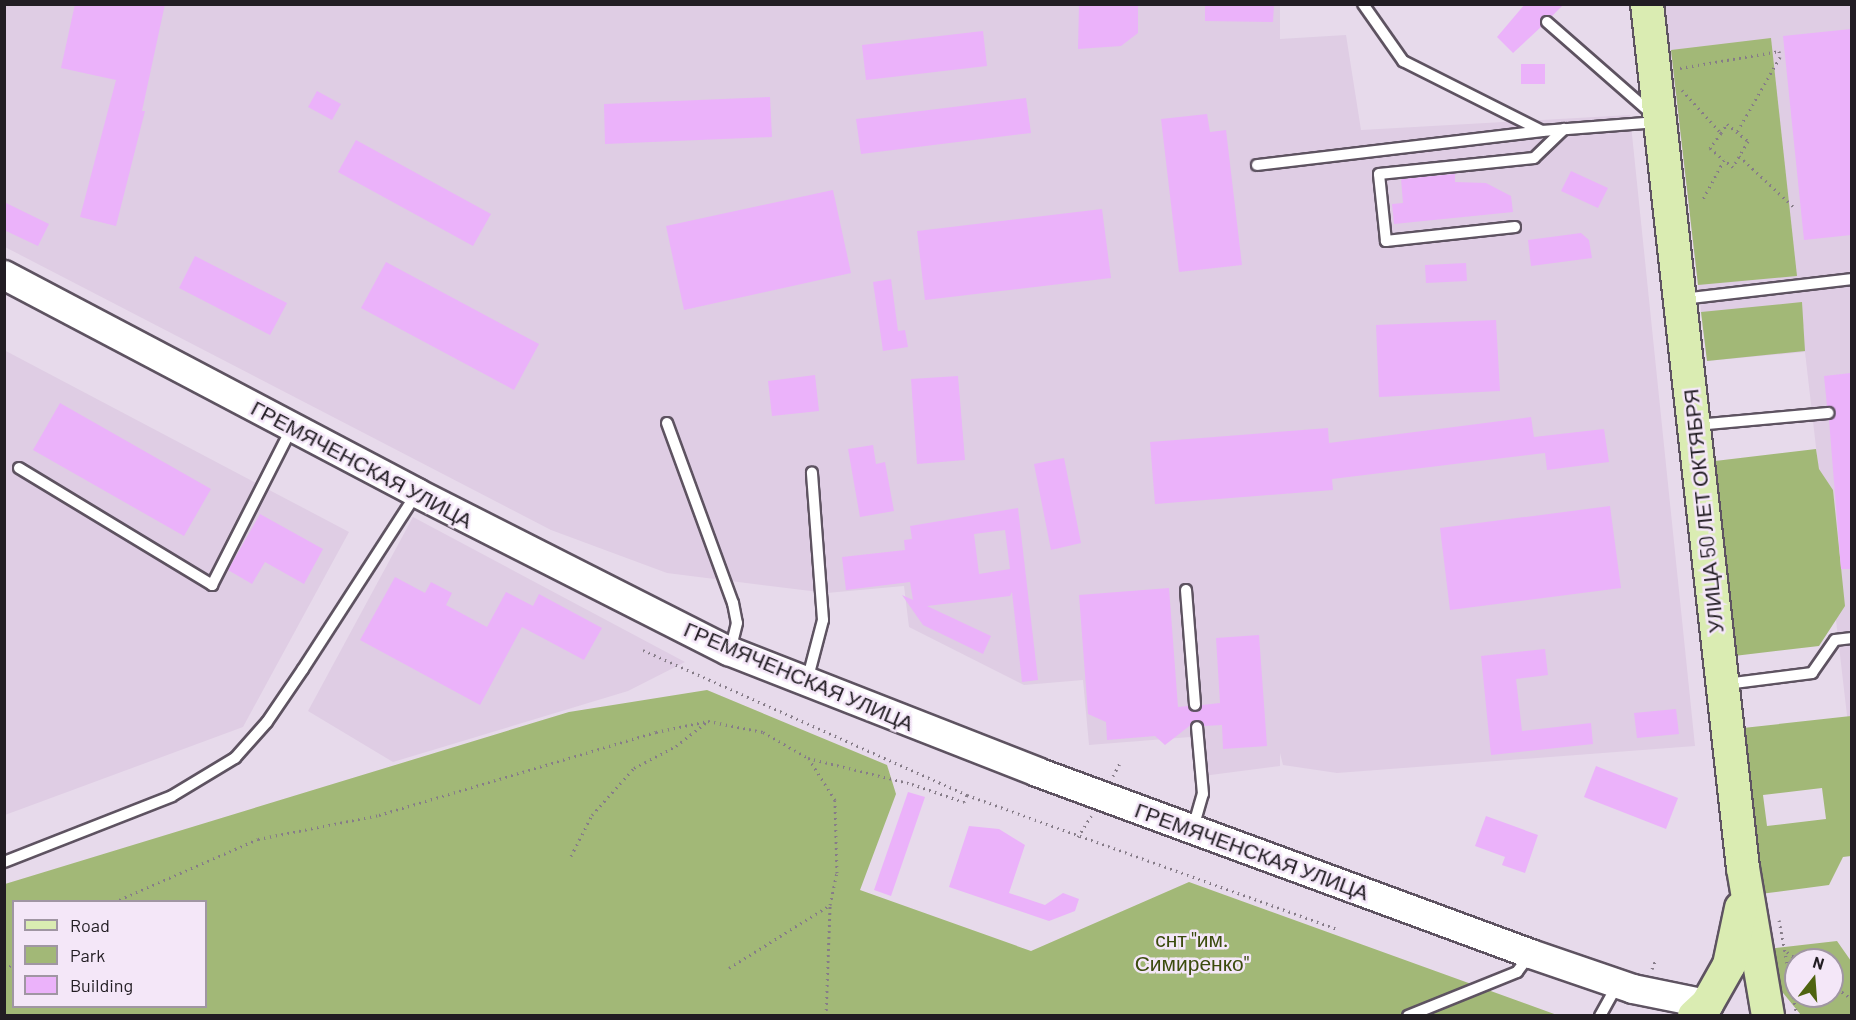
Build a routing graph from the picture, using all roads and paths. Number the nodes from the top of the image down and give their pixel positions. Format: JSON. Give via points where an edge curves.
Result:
{"nodes":[{"id":1,"x":1363,"y":4,"type":"edge"},
{"id":2,"x":1647,"y":4,"type":"edge"},
{"id":3,"x":1546,"y":21,"type":"dead end"},
{"id":4,"x":1673,"y":69,"type":"dead end"},
{"id":5,"x":1674,"y":82,"type":"dead end"},
{"id":6,"x":1661,"y":122,"type":"junction"},
{"id":7,"x":1564,"y":129,"type":"junction"},
{"id":8,"x":1542,"y":131,"type":"junction"},
{"id":9,"x":1737,"y":132,"type":"junction"},
{"id":10,"x":1721,"y":133,"type":"junction"},
{"id":11,"x":1739,"y":156,"type":"junction"},
{"id":12,"x":1724,"y":160,"type":"junction"},
{"id":13,"x":1257,"y":165,"type":"dead end"},
{"id":14,"x":1703,"y":199,"type":"dead end"},
{"id":15,"x":1795,"y":208,"type":"dead end"},
{"id":16,"x":1515,"y":227,"type":"dead end"},
{"id":17,"x":4,"y":275,"type":"edge"},
{"id":18,"x":1851,"y":279,"type":"edge"},
{"id":19,"x":1679,"y":299,"type":"junction"},
{"id":20,"x":1828,"y":413,"type":"dead end"},
{"id":21,"x":667,"y":423,"type":"dead end"},
{"id":22,"x":1693,"y":425,"type":"junction"},
{"id":23,"x":292,"y":427,"type":"junction"},
{"id":24,"x":19,"y":468,"type":"dead end"},
{"id":25,"x":812,"y":472,"type":"dead end"},
{"id":26,"x":417,"y":493,"type":"junction"},
{"id":27,"x":1186,"y":590,"type":"dead end"},
{"id":28,"x":1851,"y":638,"type":"edge"},
{"id":29,"x":643,"y":650,"type":"dead end"},
{"id":30,"x":729,"y":651,"type":"junction"},
{"id":31,"x":807,"y":681,"type":"junction"},
{"id":32,"x":1722,"y":684,"type":"junction"},
{"id":33,"x":1195,"y":705,"type":"dead end"},
{"id":34,"x":708,"y":721,"type":"junction"},
{"id":35,"x":1197,"y":727,"type":"dead end"},
{"id":36,"x":808,"y":758,"type":"junction"},
{"id":37,"x":967,"y":795,"type":"junction"},
{"id":38,"x":1193,"y":828,"type":"junction"},
{"id":39,"x":571,"y":856,"type":"dead end"},
{"id":40,"x":4,"y":862,"type":"edge"},
{"id":41,"x":1743,"y":868,"type":"junction"},
{"id":42,"x":119,"y":900,"type":"edge"},
{"id":43,"x":830,"y":905,"type":"junction"},
{"id":44,"x":1779,"y":920,"type":"dead end"},
{"id":45,"x":1338,"y":929,"type":"dead end"},
{"id":46,"x":1784,"y":948,"type":"edge"},
{"id":47,"x":1531,"y":954,"type":"junction"},
{"id":48,"x":729,"y":968,"type":"dead end"},
{"id":49,"x":1625,"y":987,"type":"junction"},
{"id":50,"x":1700,"y":1010,"type":"edge"},
{"id":51,"x":826,"y":1016,"type":"edge"},
{"id":52,"x":1408,"y":1016,"type":"edge"},
{"id":53,"x":1600,"y":1016,"type":"edge"},
{"id":54,"x":1667,"y":1016,"type":"edge"},
{"id":55,"x":1766,"y":1016,"type":"edge"}],
"edges":[{"from":1,"to":8,"type":"lane","via":[[1403,61]]},
{"from":2,"to":6,"type":"main road","name":"УЛИЦА 50 ЛЕТ ОКТЯБРЯ"},
{"from":3,"to":6,"type":"lane"},
{"from":4,"to":9,"type":"path","via":[[1779,51],[1780,57]]},
{"from":5,"to":10,"type":"path"},
{"from":6,"to":7,"type":"lane"},
{"from":6,"to":19,"type":"main road","name":"УЛИЦА 50 ЛЕТ ОКТЯБРЯ"},
{"from":7,"to":8,"type":"lane"},
{"from":7,"to":16,"type":"lane","via":[[1534,158],[1378,174],[1386,241]]},
{"from":8,"to":13,"type":"lane"},
{"from":9,"to":10,"type":"path","via":[[1727,124]]},
{"from":9,"to":11,"type":"path","via":[[1748,141]]},
{"from":10,"to":12,"type":"path","via":[[1710,148]]},
{"from":11,"to":12,"type":"path","via":[[1733,167]]},
{"from":11,"to":15,"type":"path"},
{"from":12,"to":14,"type":"path"},
{"from":17,"to":23,"type":"main road","name":"ГРЕМЯЧЕНСКАЯ УЛИЦА"},
{"from":18,"to":19,"type":"lane"},
{"from":19,"to":22,"type":"main road","name":"УЛИЦА 50 ЛЕТ ОКТЯБРЯ"},
{"from":20,"to":22,"type":"lane"},
{"from":21,"to":30,"type":"lane","via":[[734,603],[737,623]]},
{"from":22,"to":32,"type":"main road","name":"УЛИЦА 50 ЛЕТ ОКТЯБРЯ"},
{"from":23,"to":24,"type":"lane","via":[[212,585]]},
{"from":23,"to":26,"type":"main road","name":"ГРЕМЯЧЕНСКАЯ УЛИЦА"},
{"from":25,"to":31,"type":"lane","via":[[823,620],[818,653]]},
{"from":26,"to":30,"type":"main road","name":"ГРЕМЯЧЕНСКАЯ УЛИЦА"},
{"from":26,"to":40,"type":"lane","via":[[267,722],[235,758],[172,796]]},
{"from":27,"to":33,"type":"lane"},
{"from":28,"to":32,"type":"lane","via":[[1835,640],[1812,673]]},
{"from":29,"to":37,"type":"path"},
{"from":30,"to":31,"type":"main road","name":"ГРЕМЯЧЕНСКАЯ УЛИЦА"},
{"from":31,"to":38,"type":"main road","name":"ГРЕМЯЧЕНСКАЯ УЛИЦА"},
{"from":32,"to":41,"type":"main road","name":"УЛИЦА 50 ЛЕТ ОКТЯБРЯ"},
{"from":34,"to":36,"type":"path","via":[[763,732]]},
{"from":34,"to":39,"type":"path","via":[[676,746],[634,768],[592,815]]},
{"from":34,"to":42,"type":"path","via":[[656,732],[379,815],[258,839]]},
{"from":35,"to":38,"type":"lane","via":[[1203,794]]},
{"from":36,"to":37,"type":"path","via":[[912,784],[964,802]]},
{"from":36,"to":43,"type":"path","via":[[835,800],[837,873]]},
{"from":37,"to":45,"type":"path"},
{"from":38,"to":47,"type":"main road","name":"ГРЕМЯЧЕНСКАЯ УЛИЦА"},
{"from":41,"to":50,"type":"main road","via":[[1736,944]]},
{"from":41,"to":55,"type":"main road","name":"УЛИЦА 50 ЛЕТ ОКТЯБРЯ"},
{"from":43,"to":48,"type":"path"},
{"from":43,"to":51,"type":"path"},
{"from":44,"to":46,"type":"path"},
{"from":47,"to":49,"type":"main road","name":"ГРЕМЯЧЕНСКАЯ УЛИЦА"},
{"from":47,"to":52,"type":"lane","via":[[1517,972]]},
{"from":49,"to":50,"type":"main road"},
{"from":49,"to":53,"type":"lane"},
{"from":49,"to":54,"type":"main road"},
{"from":50,"to":55,"type":"main road","via":[[1739,1002]]}]}
